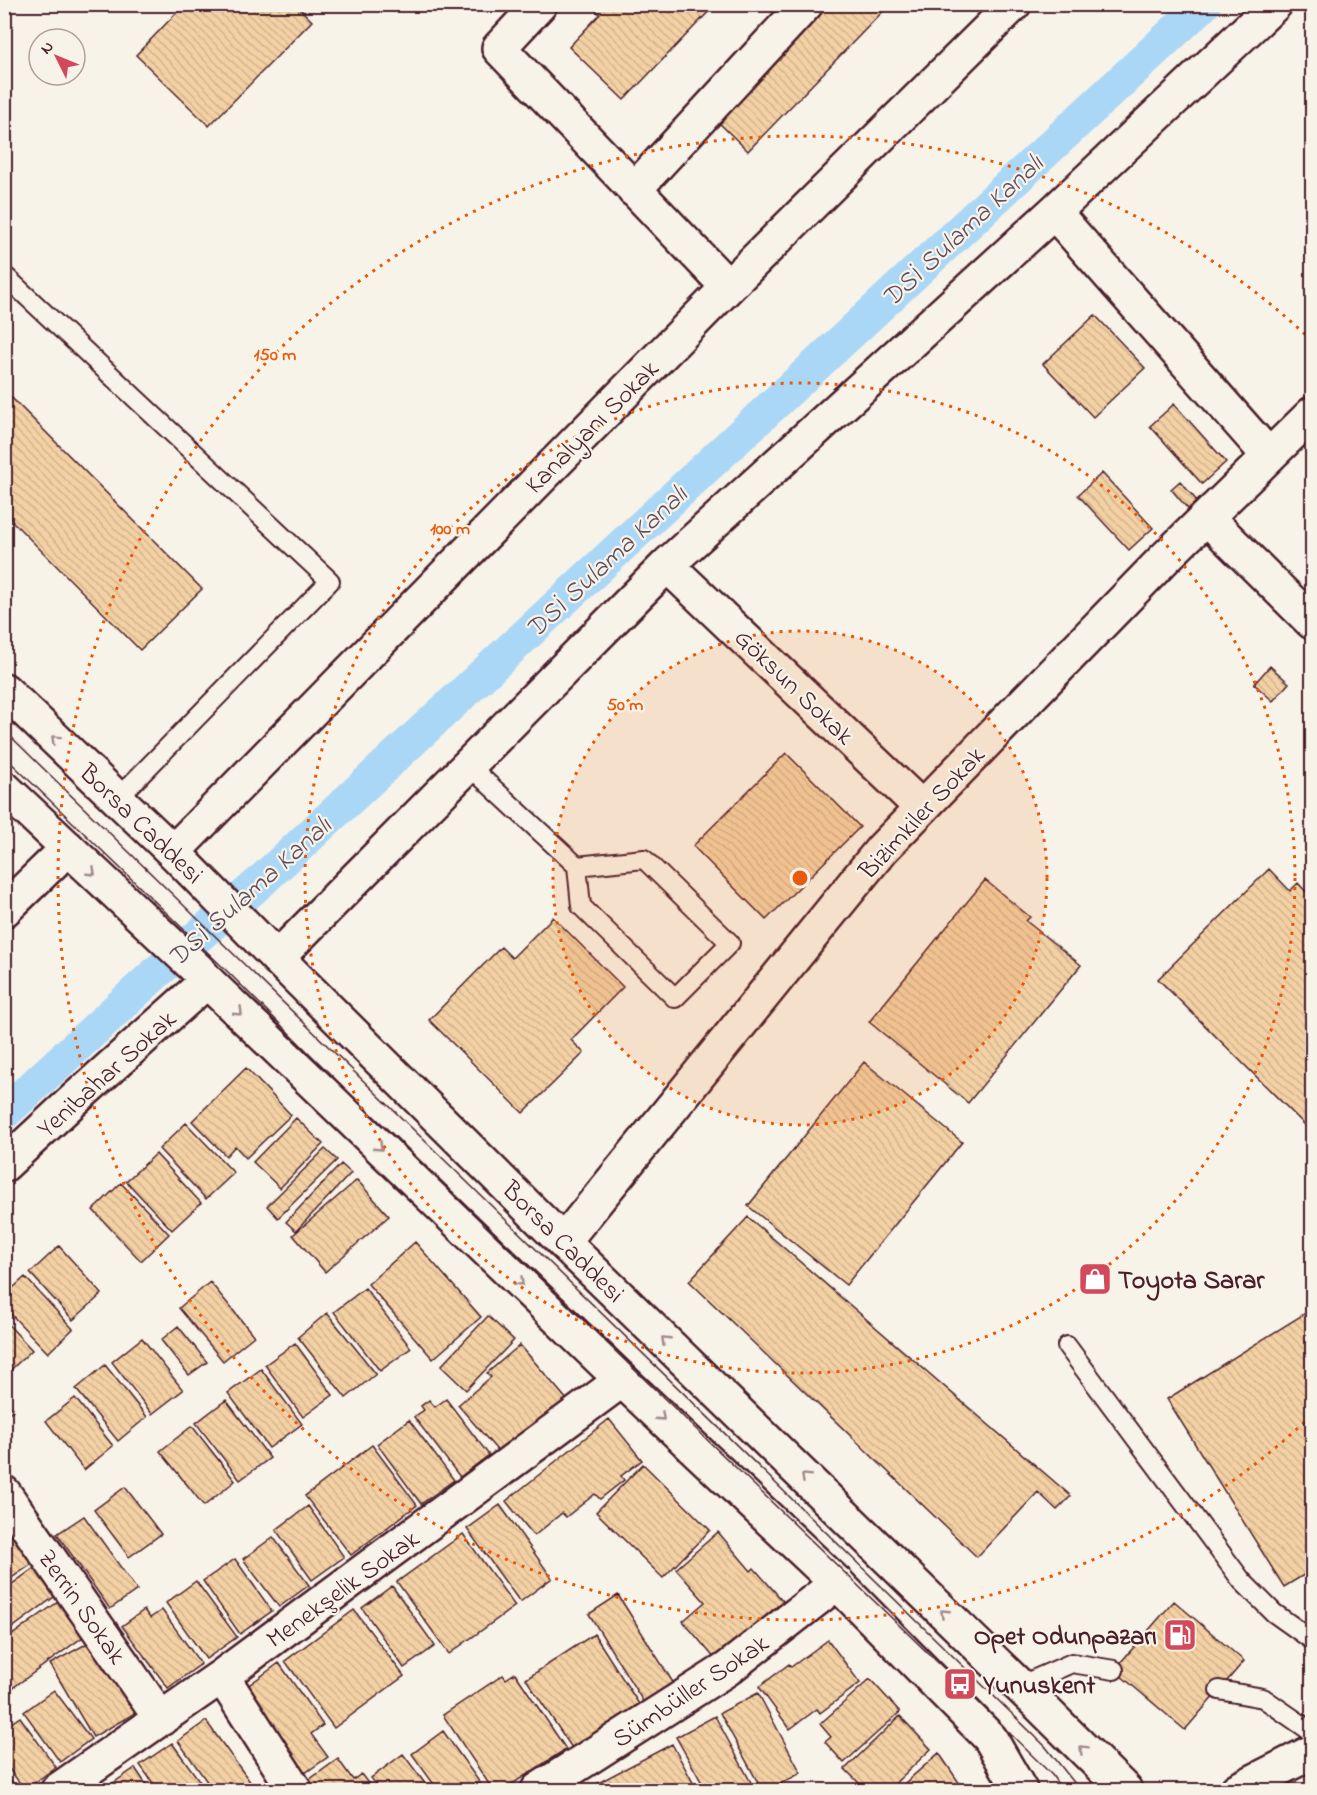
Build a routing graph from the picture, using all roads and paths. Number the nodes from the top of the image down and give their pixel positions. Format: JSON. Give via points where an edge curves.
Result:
{"nodes":[{"id":1,"x":540,"y":4,"type":"edge"},
{"id":2,"x":806,"y":4,"type":"edge"},
{"id":3,"x":1014,"y":4,"type":"edge"},
{"id":4,"x":1275,"y":4,"type":"edge"},
{"id":5,"x":634,"y":190,"type":"junction"},
{"id":6,"x":1054,"y":212,"type":"junction"},
{"id":7,"x":4,"y":275,"type":"edge"},
{"id":8,"x":728,"y":287,"type":"junction"},
{"id":9,"x":1312,"y":414,"type":"edge"},
{"id":10,"x":1269,"y":456,"type":"junction"},
{"id":11,"x":1207,"y":518,"type":"junction"},
{"id":12,"x":667,"y":565,"type":"junction"},
{"id":13,"x":1312,"y":622,"type":"edge"},
{"id":14,"x":4,"y":690,"type":"edge"},
{"id":15,"x":468,"y":765,"type":"junction"},
{"id":16,"x":4,"y":788,"type":"edge"},
{"id":17,"x":117,"y":799,"type":"junction"},
{"id":18,"x":922,"y":808,"type":"junction"},
{"id":19,"x":68,"y":848,"type":"junction"},
{"id":20,"x":180,"y":859,"type":"junction"},
{"id":21,"x":577,"y":866,"type":"junction"},
{"id":22,"x":4,"y":910,"type":"edge"},
{"id":23,"x":277,"y":958,"type":"junction"},
{"id":24,"x":203,"y":976,"type":"junction"},
{"id":25,"x":4,"y":1165,"type":"edge"},
{"id":26,"x":563,"y":1242,"type":"junction"},
{"id":27,"x":1067,"y":1346,"type":"dead end"},
{"id":28,"x":622,"y":1380,"type":"junction"},
{"id":29,"x":4,"y":1493,"type":"edge"},
{"id":30,"x":837,"y":1583,"type":"junction"},
{"id":31,"x":1312,"y":1640,"type":"edge"},
{"id":32,"x":1114,"y":1670,"type":"dead end"},
{"id":33,"x":222,"y":1676,"type":"junction"},
{"id":34,"x":1019,"y":1686,"type":"junction"},
{"id":35,"x":1219,"y":1690,"type":"dead end"},
{"id":36,"x":161,"y":1719,"type":"junction"},
{"id":37,"x":1312,"y":1732,"type":"edge"},
{"id":38,"x":1312,"y":1752,"type":"edge"},
{"id":39,"x":58,"y":1791,"type":"edge"},
{"id":40,"x":295,"y":1791,"type":"edge"},
{"id":41,"x":538,"y":1791,"type":"edge"},
{"id":42,"x":1020,"y":1791,"type":"edge"},
{"id":43,"x":1125,"y":1791,"type":"edge"},
{"id":44,"x":1237,"y":1791,"type":"edge"}],
"edges":[{"from":1,"to":5,"type":"street","via":[[499,48]]},
{"from":2,"to":5,"type":"street"},
{"from":3,"to":8,"type":"street","name":"Kanalyanı Sokak"},
{"from":4,"to":6,"type":"street"},
{"from":5,"to":8,"type":"street"},
{"from":6,"to":10,"type":"street"},
{"from":6,"to":12,"type":"street"},
{"from":7,"to":17,"type":"lane","via":[[330,581]]},
{"from":8,"to":20,"type":"street","name":"Kanalyanı Sokak"},
{"from":9,"to":10,"type":"street","name":"Bizimkiler Sokak"},
{"from":10,"to":11,"type":"street","name":"Bizimkiler Sokak"},
{"from":11,"to":13,"type":"street"},
{"from":11,"to":18,"type":"street","name":"Bizimkiler Sokak"},
{"from":12,"to":15,"type":"street"},
{"from":12,"to":18,"type":"street","name":"Göksun Sokak"},
{"from":17,"to":14,"type":"street","name":"Borsa Caddesi","one_way":true},
{"from":15,"to":21,"type":"lane"},
{"from":15,"to":23,"type":"street"},
{"from":16,"to":19,"type":"street"},
{"from":17,"to":20,"type":"street","name":"Borsa Caddesi"},
{"from":18,"to":26,"type":"street","name":"Bizimkiler Sokak","via":[[882,849]]},
{"from":19,"to":22,"type":"street"},
{"from":19,"to":24,"type":"street","one_way":true},
{"from":20,"to":23,"type":"street","name":"Borsa Caddesi"},
{"from":21,"to":21,"type":"lane","via":[[581,906],[675,998],[729,943],[644,859]]},
{"from":23,"to":26,"type":"street","name":"Borsa Caddesi"},
{"from":24,"to":25,"type":"street","name":"Yenibahar Sokak"},
{"from":24,"to":28,"type":"street","one_way":true},
{"from":34,"to":26,"type":"street","name":"Borsa Caddesi","one_way":true},
{"from":27,"to":31,"type":"lane","via":[[1242,1581]]},
{"from":28,"to":30,"type":"street","one_way":true},
{"from":28,"to":33,"type":"street","name":"Menekşelik Sokak"},
{"from":29,"to":36,"type":"street","name":"Zerrin Sokak"},
{"from":30,"to":41,"type":"street","name":"Sümbüller Sokak","via":[[727,1669]]},
{"from":30,"to":42,"type":"street","via":[[990,1738]]},
{"from":32,"to":34,"type":"lane","via":[[1072,1663]]},
{"from":33,"to":36,"type":"street","name":"Menekşelik Sokak"},
{"from":33,"to":40,"type":"street"},
{"from":43,"to":34,"type":"street","name":"Borsa Caddesi","one_way":true},
{"from":35,"to":37,"type":"lane","via":[[1263,1698]]},
{"from":36,"to":39,"type":"street","name":"Menekşelik Sokak"},
{"from":38,"to":44,"type":"street"}]}
